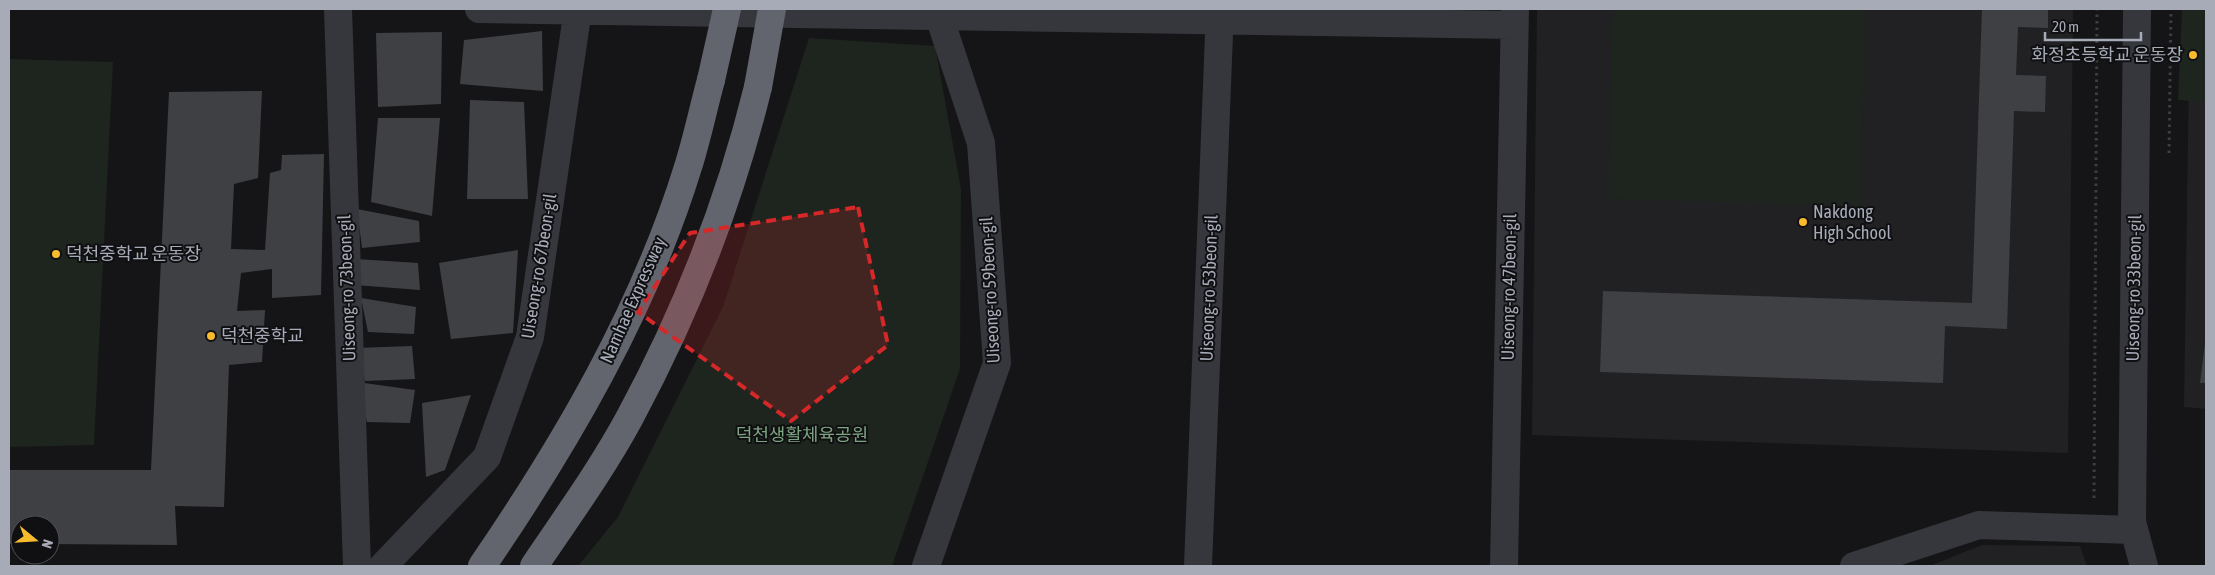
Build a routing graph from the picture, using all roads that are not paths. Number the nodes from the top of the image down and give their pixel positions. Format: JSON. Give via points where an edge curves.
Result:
{"nodes":[{"id":1,"x":338,"y":9,"type":"edge"},
{"id":2,"x":479,"y":9,"type":"edge"},
{"id":3,"x":726,"y":9,"type":"edge"},
{"id":4,"x":772,"y":9,"type":"edge"},
{"id":5,"x":2137,"y":9,"type":"edge"},
{"id":6,"x":578,"y":10,"type":"edge"},
{"id":7,"x":940,"y":12,"type":"edge"},
{"id":8,"x":1219,"y":15,"type":"edge"},
{"id":9,"x":1514,"y":17,"type":"edge"},
{"id":10,"x":2134,"y":530,"type":"junction"},
{"id":11,"x":356,"y":566,"type":"edge"},
{"id":12,"x":383,"y":566,"type":"edge"},
{"id":13,"x":482,"y":566,"type":"edge"},
{"id":14,"x":534,"y":566,"type":"edge"},
{"id":15,"x":926,"y":566,"type":"edge"},
{"id":16,"x":1198,"y":566,"type":"edge"},
{"id":17,"x":1504,"y":566,"type":"edge"},
{"id":18,"x":1854,"y":566,"type":"edge"},
{"id":19,"x":2144,"y":566,"type":"edge"}],
"edges":[{"from":1,"to":11,"type":"street","name":"Uiseong-ro 73beon-gil"},
{"from":2,"to":6,"type":"street"},
{"from":3,"to":13,"type":"highway","name":"Namhae Expressway","bridge":true,"via":[[688,167],[646,277],[582,406],[512,524]]},
{"from":4,"to":14,"type":"highway","bridge":true,"via":[[758,86],[734,172],[684,306],[630,417]]},
{"from":5,"to":10,"type":"street","name":"Uiseong-ro 33beon-gil"},
{"from":6,"to":7,"type":"street"},
{"from":6,"to":12,"type":"street","name":"Uiseong-ro 67beon-gil","via":[[530,337],[486,457]]},
{"from":7,"to":8,"type":"street"},
{"from":7,"to":15,"type":"street","name":"Uiseong-ro 59beon-gil","via":[[981,143],[997,363]]},
{"from":8,"to":9,"type":"street"},
{"from":8,"to":16,"type":"street","name":"Uiseong-ro 53beon-gil"},
{"from":9,"to":17,"type":"street","name":"Uiseong-ro 47beon-gil"},
{"from":10,"to":18,"type":"street","via":[[1979,525]]},
{"from":10,"to":19,"type":"street","name":"Uiseong-ro 33beon-gil"}]}
